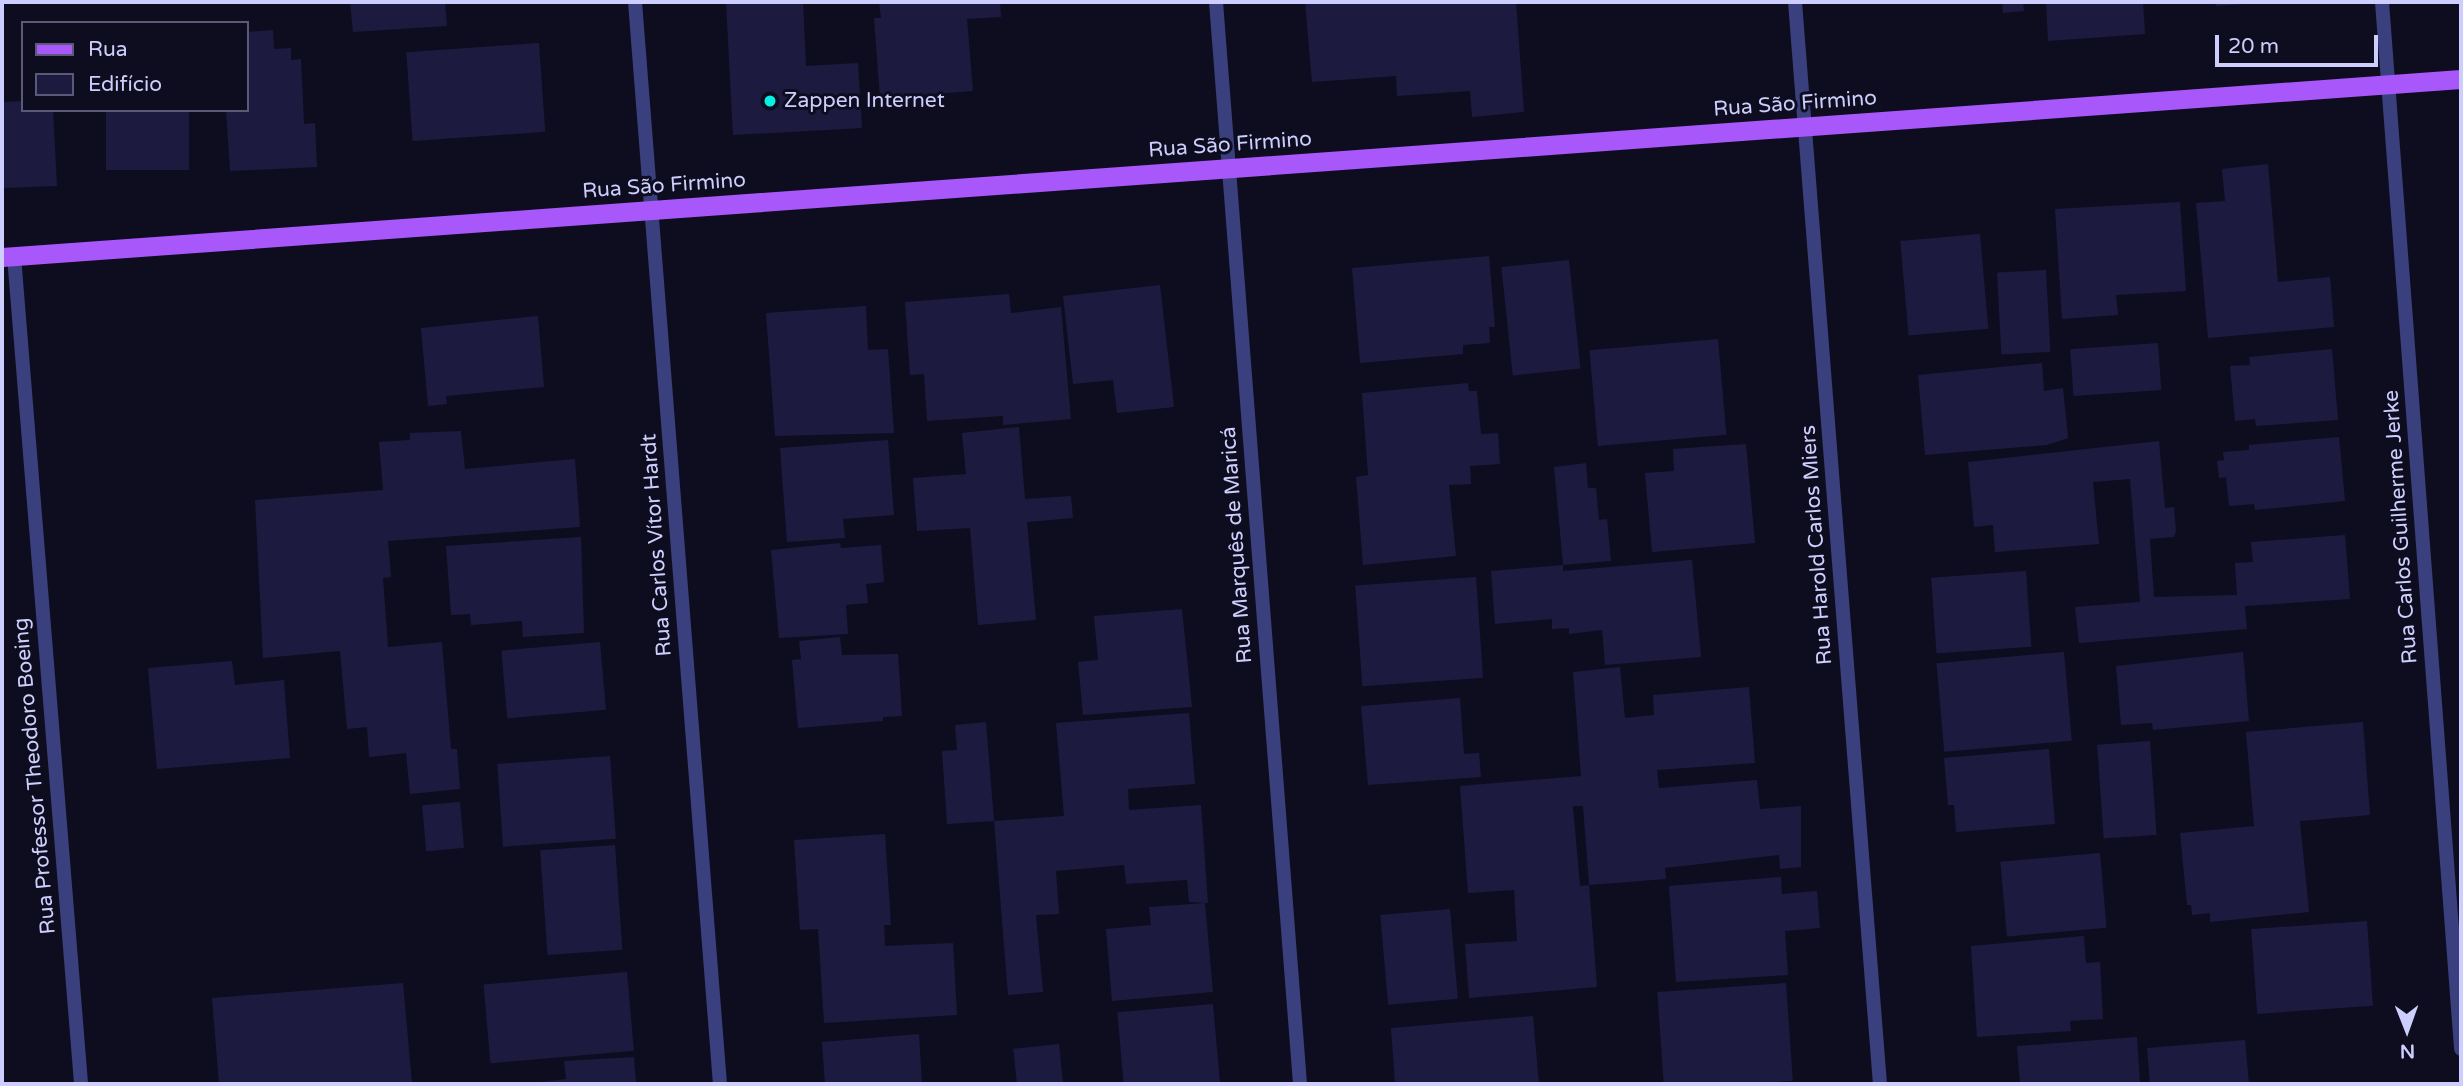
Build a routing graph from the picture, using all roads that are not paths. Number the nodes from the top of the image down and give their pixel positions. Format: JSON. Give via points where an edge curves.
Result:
{"nodes":[{"id":1,"x":635,"y":2,"type":"edge"},
{"id":2,"x":1216,"y":2,"type":"edge"},
{"id":3,"x":1795,"y":2,"type":"edge"},
{"id":4,"x":2382,"y":2,"type":"edge"},
{"id":5,"x":2461,"y":79,"type":"edge"},
{"id":6,"x":2388,"y":85,"type":"junction"},
{"id":7,"x":1805,"y":126,"type":"junction"},
{"id":8,"x":1229,"y":168,"type":"junction"},
{"id":9,"x":651,"y":210,"type":"junction"},
{"id":10,"x":8,"y":256,"type":"edge"},
{"id":11,"x":2461,"y":1049,"type":"edge"},
{"id":12,"x":81,"y":1084,"type":"edge"},
{"id":13,"x":720,"y":1084,"type":"edge"},
{"id":14,"x":1300,"y":1084,"type":"edge"},
{"id":15,"x":1880,"y":1084,"type":"edge"}],
"edges":[{"from":1,"to":9,"type":"street","name":"Rua Carlos Vítor Hardt"},
{"from":2,"to":8,"type":"street","name":"Rua Marquês de Maricá"},
{"from":3,"to":7,"type":"street","name":"Rua Harold Carlos Miers"},
{"from":4,"to":6,"type":"street","name":"Rua Carlos Guilherme Jerke"},
{"from":5,"to":6,"type":"main road","name":"Rua São Firmino"},
{"from":6,"to":7,"type":"main road","name":"Rua São Firmino"},
{"from":6,"to":11,"type":"street","name":"Rua Carlos Guilherme Jerke"},
{"from":7,"to":8,"type":"main road","name":"Rua São Firmino"},
{"from":7,"to":15,"type":"street","name":"Rua Harold Carlos Miers"},
{"from":8,"to":9,"type":"main road","name":"Rua São Firmino"},
{"from":8,"to":14,"type":"street","name":"Rua Marquês de Maricá"},
{"from":9,"to":10,"type":"main road","name":"Rua São Firmino"},
{"from":9,"to":13,"type":"street","name":"Rua Carlos Vítor Hardt"},
{"from":10,"to":12,"type":"street","name":"Rua Professor Theodoro Boeing"}]}
